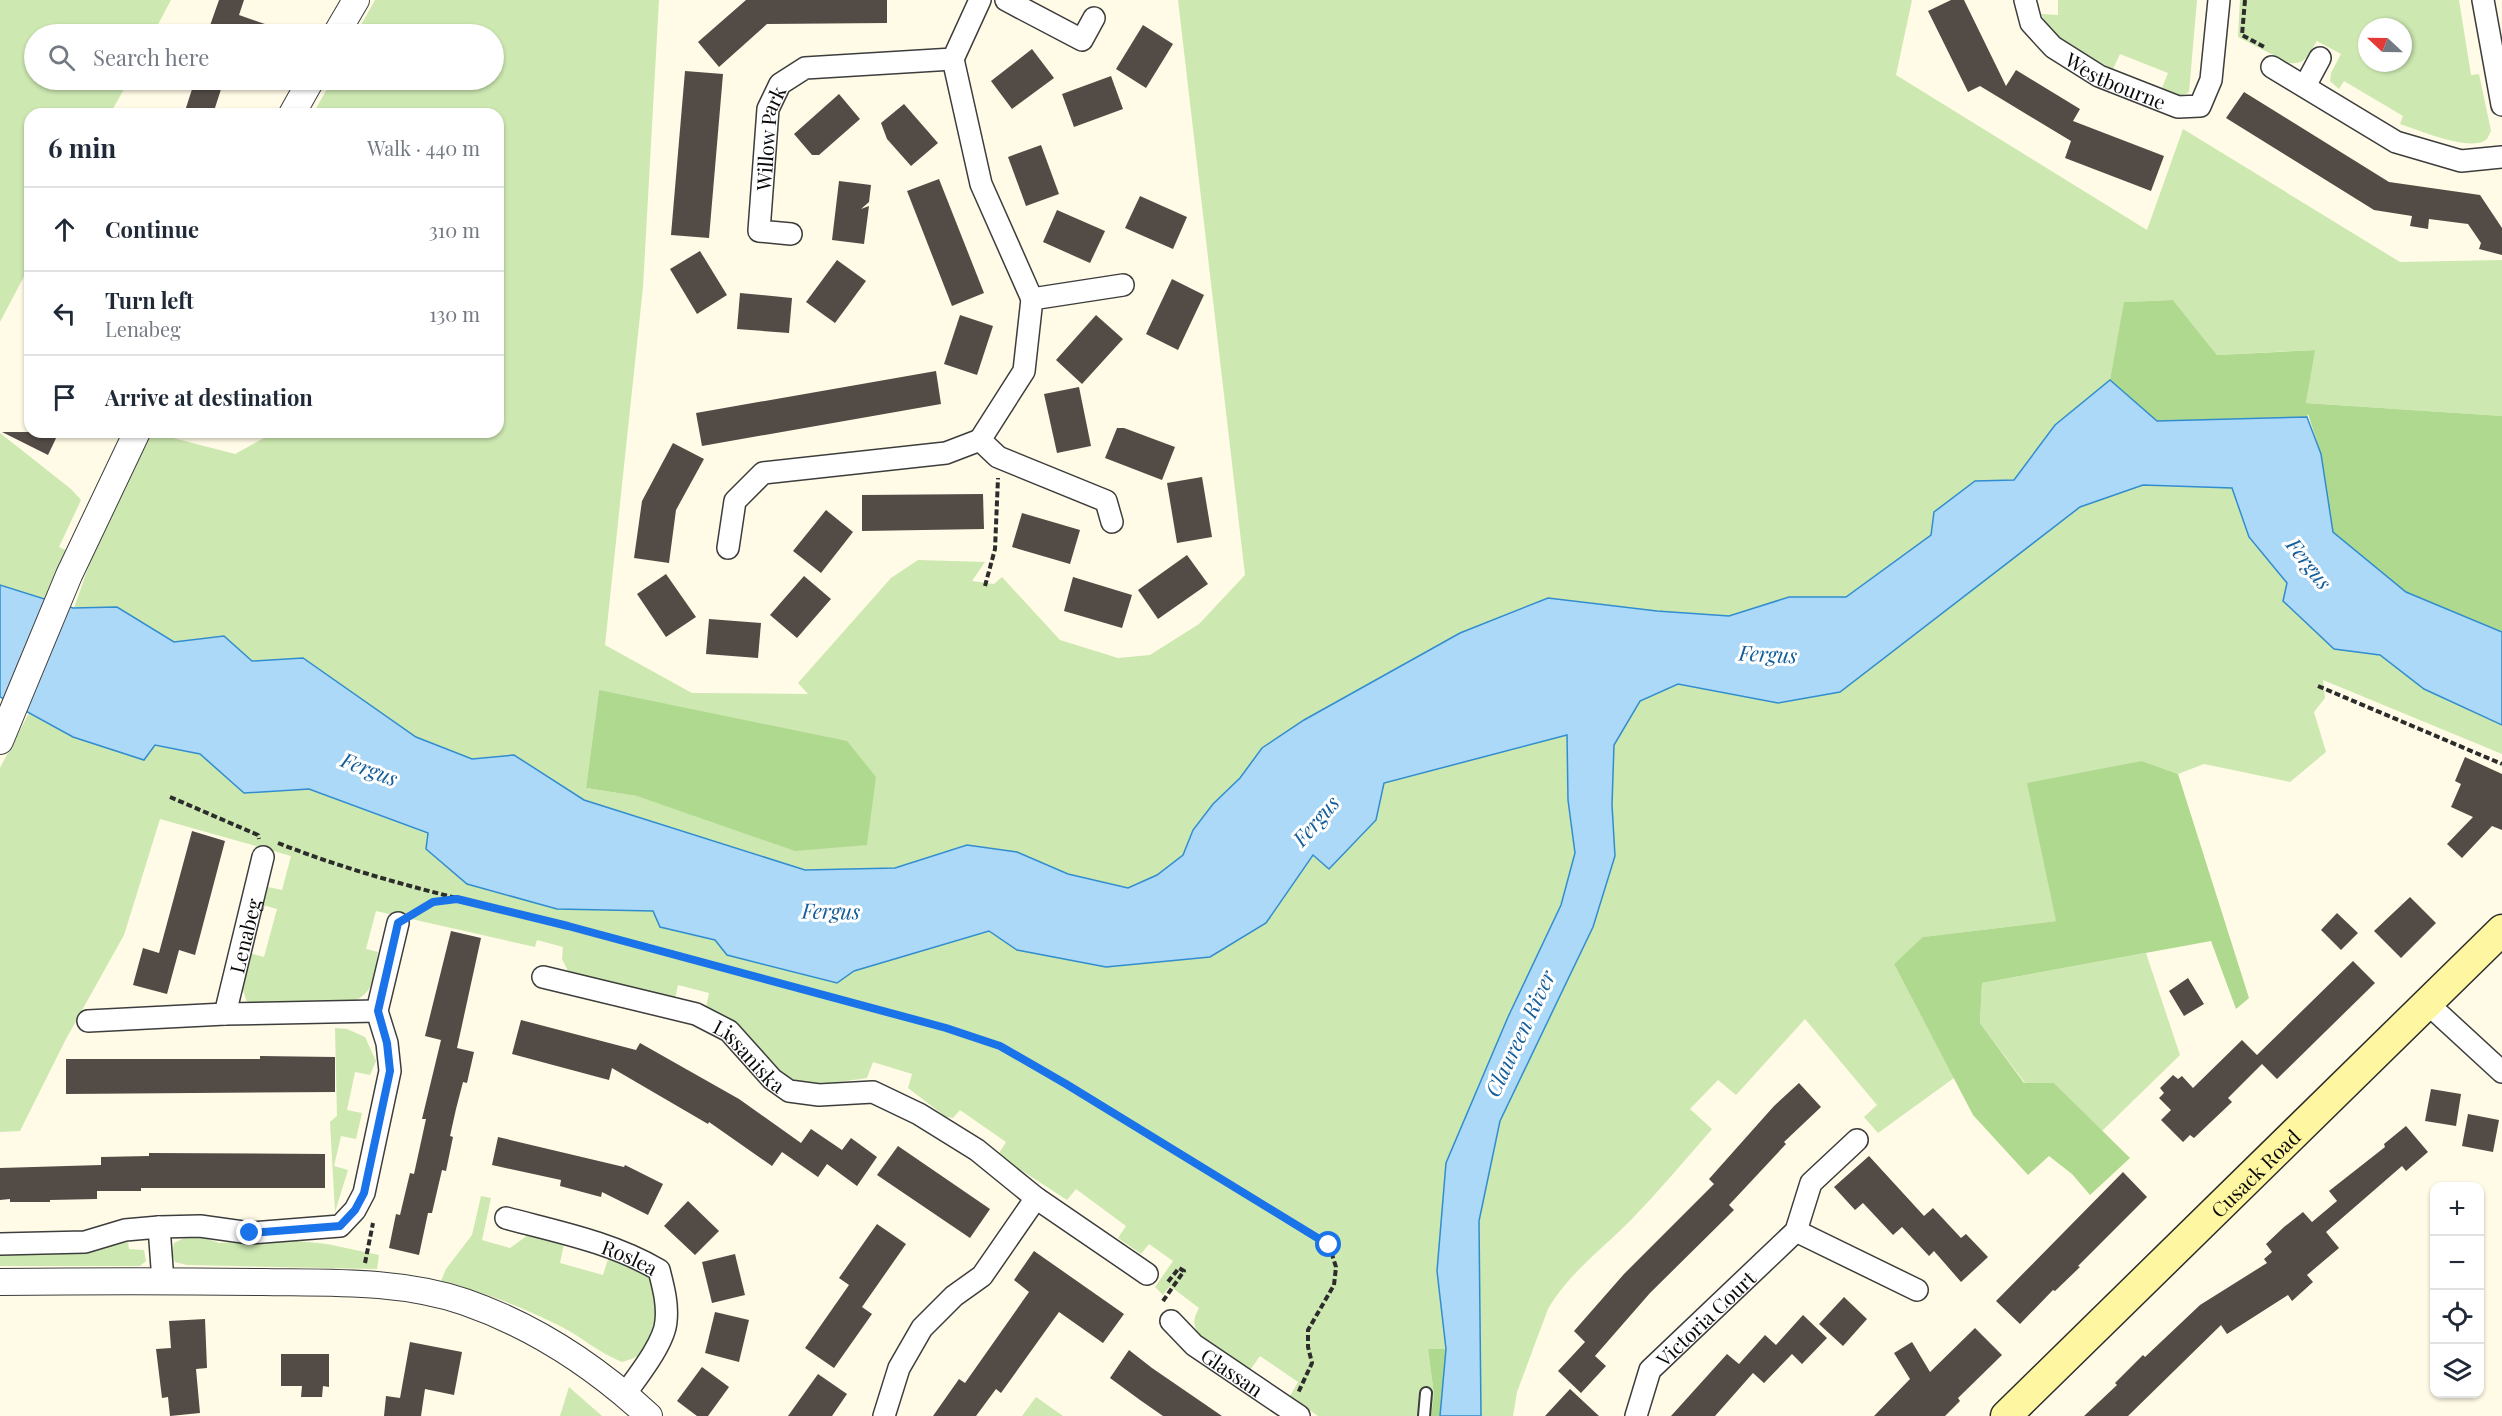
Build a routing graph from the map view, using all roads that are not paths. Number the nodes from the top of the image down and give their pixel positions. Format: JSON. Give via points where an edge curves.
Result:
{"nodes":[{"id":1,"x":356,"y":0,"type":"edge"},
{"id":2,"x":980,"y":0,"type":"edge"},
{"id":3,"x":1006,"y":0,"type":"edge"},
{"id":4,"x":2025,"y":0,"type":"edge"},
{"id":5,"x":2219,"y":0,"type":"edge"},
{"id":6,"x":2483,"y":0,"type":"edge"},
{"id":7,"x":1094,"y":18,"type":"dead end"},
{"id":8,"x":342,"y":24,"type":"edge"},
{"id":9,"x":2320,"y":58,"type":"dead end"},
{"id":10,"x":953,"y":59,"type":"junction"},
{"id":11,"x":2272,"y":67,"type":"road end"},
{"id":12,"x":2305,"y":86,"type":"junction"},
{"id":13,"x":305,"y":90,"type":"edge"},
{"id":14,"x":2502,"y":105,"type":"edge"},
{"id":15,"x":295,"y":108,"type":"edge"},
{"id":16,"x":2502,"y":157,"type":"edge"},
{"id":17,"x":791,"y":234,"type":"dead end"},
{"id":18,"x":1123,"y":285,"type":"dead end"},
{"id":19,"x":1032,"y":299,"type":"junction"},
{"id":20,"x":134,"y":438,"type":"edge"},
{"id":21,"x":980,"y":440,"type":"junction"},
{"id":22,"x":1112,"y":522,"type":"dead end"},
{"id":23,"x":729,"y":548,"type":"dead end"},
{"id":24,"x":2,"y":738,"type":"edge"},
{"id":25,"x":263,"y":857,"type":"road end"},
{"id":26,"x":398,"y":923,"type":"road end"},
{"id":27,"x":2502,"y":930,"type":"edge"},
{"id":28,"x":543,"y":976,"type":"dead end"},
{"id":29,"x":2427,"y":1003,"type":"junction"},
{"id":30,"x":378,"y":1011,"type":"junction"},
{"id":31,"x":225,"y":1014,"type":"junction"},
{"id":32,"x":88,"y":1021,"type":"dead end"},
{"id":33,"x":2502,"y":1072,"type":"edge"},
{"id":34,"x":1857,"y":1140,"type":"dead end"},
{"id":35,"x":1036,"y":1198,"type":"junction"},
{"id":36,"x":506,"y":1218,"type":"dead end"},
{"id":37,"x":159,"y":1227,"type":"junction"},
{"id":38,"x":1796,"y":1232,"type":"junction"},
{"id":39,"x":0,"y":1244,"type":"edge"},
{"id":40,"x":1147,"y":1274,"type":"dead end"},
{"id":41,"x":163,"y":1281,"type":"junction"},
{"id":42,"x":0,"y":1282,"type":"edge"},
{"id":43,"x":1917,"y":1290,"type":"dead end"},
{"id":44,"x":1171,"y":1321,"type":"road end"},
{"id":45,"x":1426,"y":1393,"type":"dead end"},
{"id":46,"x":626,"y":1394,"type":"junction"},
{"id":47,"x":1294,"y":1413,"type":"edge"},
{"id":48,"x":649,"y":1416,"type":"edge"},
{"id":49,"x":884,"y":1416,"type":"edge"},
{"id":50,"x":1424,"y":1416,"type":"edge"},
{"id":51,"x":1636,"y":1416,"type":"edge"},
{"id":52,"x":2006,"y":1416,"type":"edge"}],
"edges":[{"from":1,"to":8,"type":"street"},
{"from":2,"to":10,"type":"street"},
{"from":3,"to":7,"type":"street","via":[[1082,39]]},
{"from":4,"to":5,"type":"street","name":"Westbourne","via":[[2031,23],[2053,47],[2099,76],[2178,107],[2200,106],[2211,80]]},
{"from":6,"to":14,"type":"street"},
{"from":9,"to":12,"type":"street"},
{"from":10,"to":17,"type":"street","name":"Willow Park","via":[[805,68],[780,84],[768,109],[759,231]]},
{"from":10,"to":19,"type":"street","via":[[981,184]]},
{"from":11,"to":12,"type":"street"},
{"from":12,"to":16,"type":"street","via":[[2396,142],[2461,162]]},
{"from":13,"to":15,"type":"street"},
{"from":18,"to":19,"type":"street"},
{"from":19,"to":21,"type":"street","via":[[1024,371]]},
{"from":20,"to":24,"type":"street","via":[[69,575]]},
{"from":21,"to":22,"type":"street","via":[[998,456],[1106,501]]},
{"from":21,"to":23,"type":"street","via":[[946,453],[763,473],[735,501]]},
{"from":25,"to":31,"type":"street","name":"Lenabeg"},
{"from":26,"to":30,"type":"street"},
{"from":27,"to":29,"type":"main road","name":"Cusack Road"},
{"from":28,"to":35,"type":"street","name":"Lissaniska","via":[[696,1014],[729,1031],[772,1079],[789,1091],[819,1095],[873,1092],[919,1114],[977,1150]]},
{"from":29,"to":33,"type":"street"},
{"from":29,"to":52,"type":"main road","name":"Cusack Road"},
{"from":30,"to":31,"type":"street"},
{"from":30,"to":37,"type":"street","via":[[390,1071],[364,1193],[340,1226],[250,1233],[200,1226]]},
{"from":31,"to":32,"type":"street"},
{"from":34,"to":38,"type":"street","name":"Victoria Court","via":[[1811,1183]]},
{"from":35,"to":40,"type":"street","name":"Lissaniska"},
{"from":35,"to":49,"type":"street","via":[[982,1276],[954,1296],[922,1328],[899,1368]]},
{"from":36,"to":46,"type":"street","name":"Roslea","via":[[596,1242],[658,1270],[665,1293],[666,1323],[653,1354]]},
{"from":37,"to":39,"type":"street","via":[[125,1230],[85,1242]]},
{"from":37,"to":41,"type":"street"},
{"from":38,"to":43,"type":"street","via":[[1887,1288]]},
{"from":38,"to":51,"type":"street","name":"Victoria Court","via":[[1650,1370]]},
{"from":41,"to":42,"type":"street"},
{"from":41,"to":46,"type":"street","via":[[371,1283],[414,1289],[465,1302],[535,1332]]},
{"from":44,"to":47,"type":"street","name":"Glassan","via":[[1194,1345]]},
{"from":45,"to":50,"type":"lane"},
{"from":46,"to":48,"type":"street"}]}
